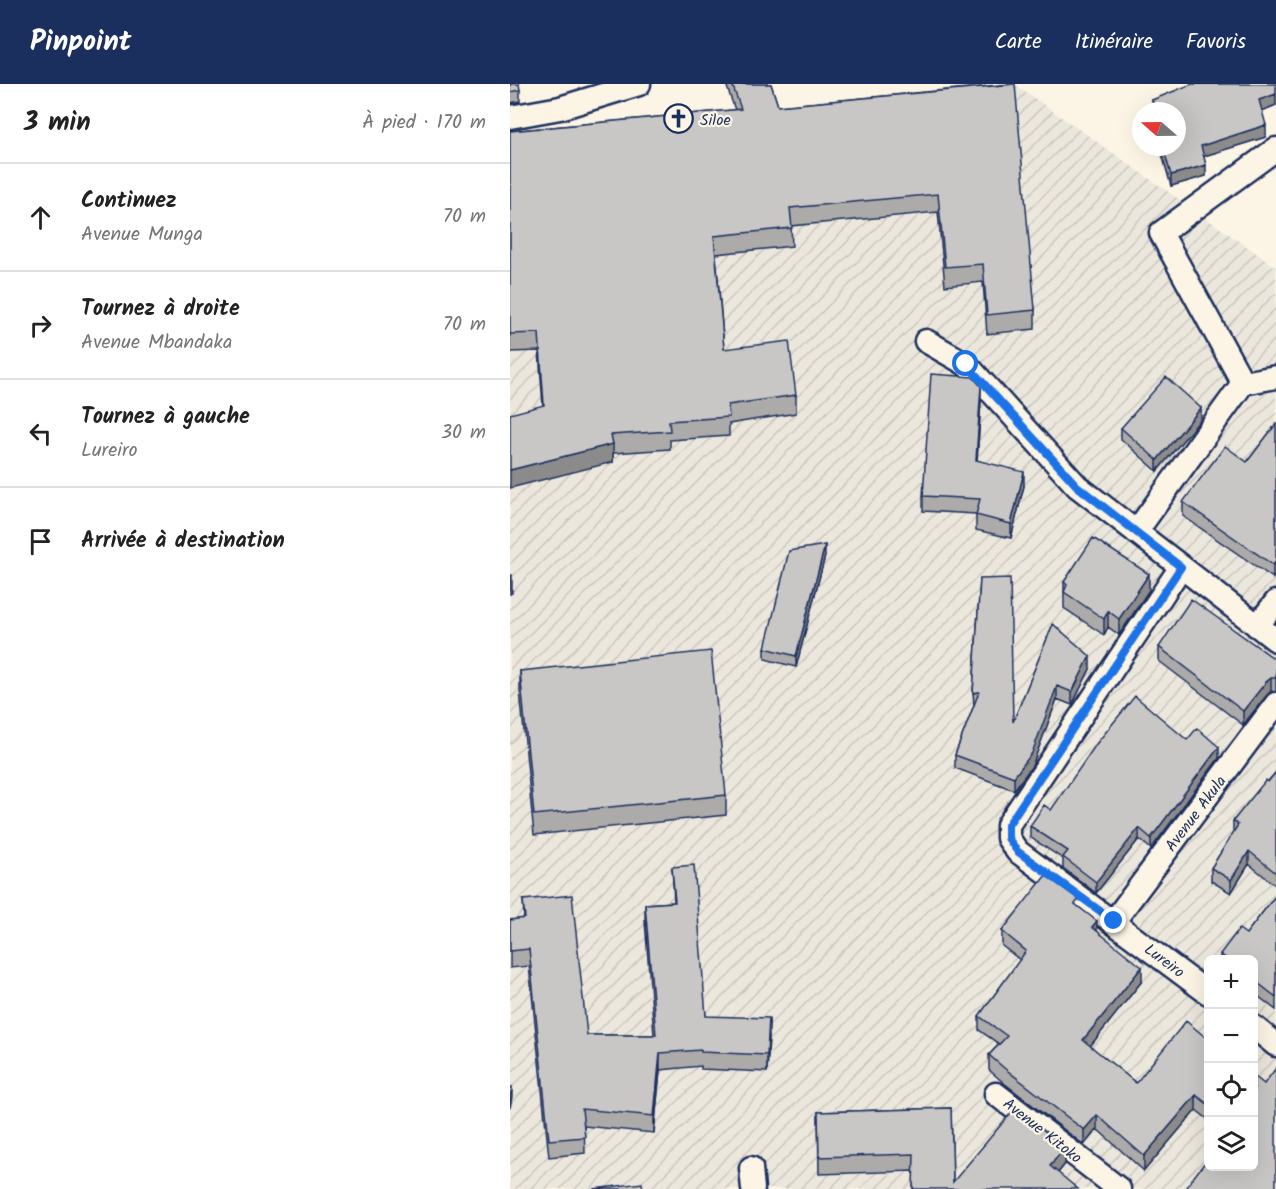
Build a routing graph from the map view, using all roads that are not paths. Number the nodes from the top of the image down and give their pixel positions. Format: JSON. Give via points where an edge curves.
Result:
{"nodes":[{"id":1,"x":639,"y":84,"type":"edge"},
{"id":2,"x":510,"y":117,"type":"edge"},
{"id":3,"x":1276,"y":149,"type":"edge"},
{"id":4,"x":926,"y":341,"type":"dead end"},
{"id":5,"x":1276,"y":377,"type":"edge"},
{"id":6,"x":1243,"y":383,"type":"junction"},
{"id":7,"x":1136,"y":532,"type":"junction"},
{"id":8,"x":1181,"y":567,"type":"junction"},
{"id":9,"x":1276,"y":602,"type":"edge"},
{"id":10,"x":1257,"y":626,"type":"junction"},
{"id":11,"x":1276,"y":640,"type":"edge"},
{"id":12,"x":1276,"y":704,"type":"edge"},
{"id":13,"x":1114,"y":921,"type":"junction"},
{"id":14,"x":1204,"y":989,"type":"edge"},
{"id":15,"x":1258,"y":1030,"type":"edge"},
{"id":16,"x":1276,"y":1044,"type":"edge"},
{"id":17,"x":996,"y":1094,"type":"dead end"},
{"id":18,"x":1119,"y":1189,"type":"edge"}],
"edges":[{"from":1,"to":2,"type":"street","via":[[560,108]]},
{"from":3,"to":6,"type":"street","via":[[1161,233]]},
{"from":4,"to":7,"type":"street","via":[[966,364],[1077,486]]},
{"from":5,"to":6,"type":"street"},
{"from":6,"to":7,"type":"street"},
{"from":7,"to":8,"type":"street"},
{"from":8,"to":10,"type":"street"},
{"from":8,"to":13,"type":"street","name":"Lureiro","via":[[1008,825],[1008,838],[1017,851]]},
{"from":9,"to":10,"type":"street"},
{"from":10,"to":11,"type":"street"},
{"from":12,"to":13,"type":"street","name":"Avenue Akula"},
{"from":13,"to":14,"type":"street","name":"Lureiro"},
{"from":15,"to":16,"type":"street"},
{"from":17,"to":18,"type":"street","name":"Avenue Kitoko"}]}
